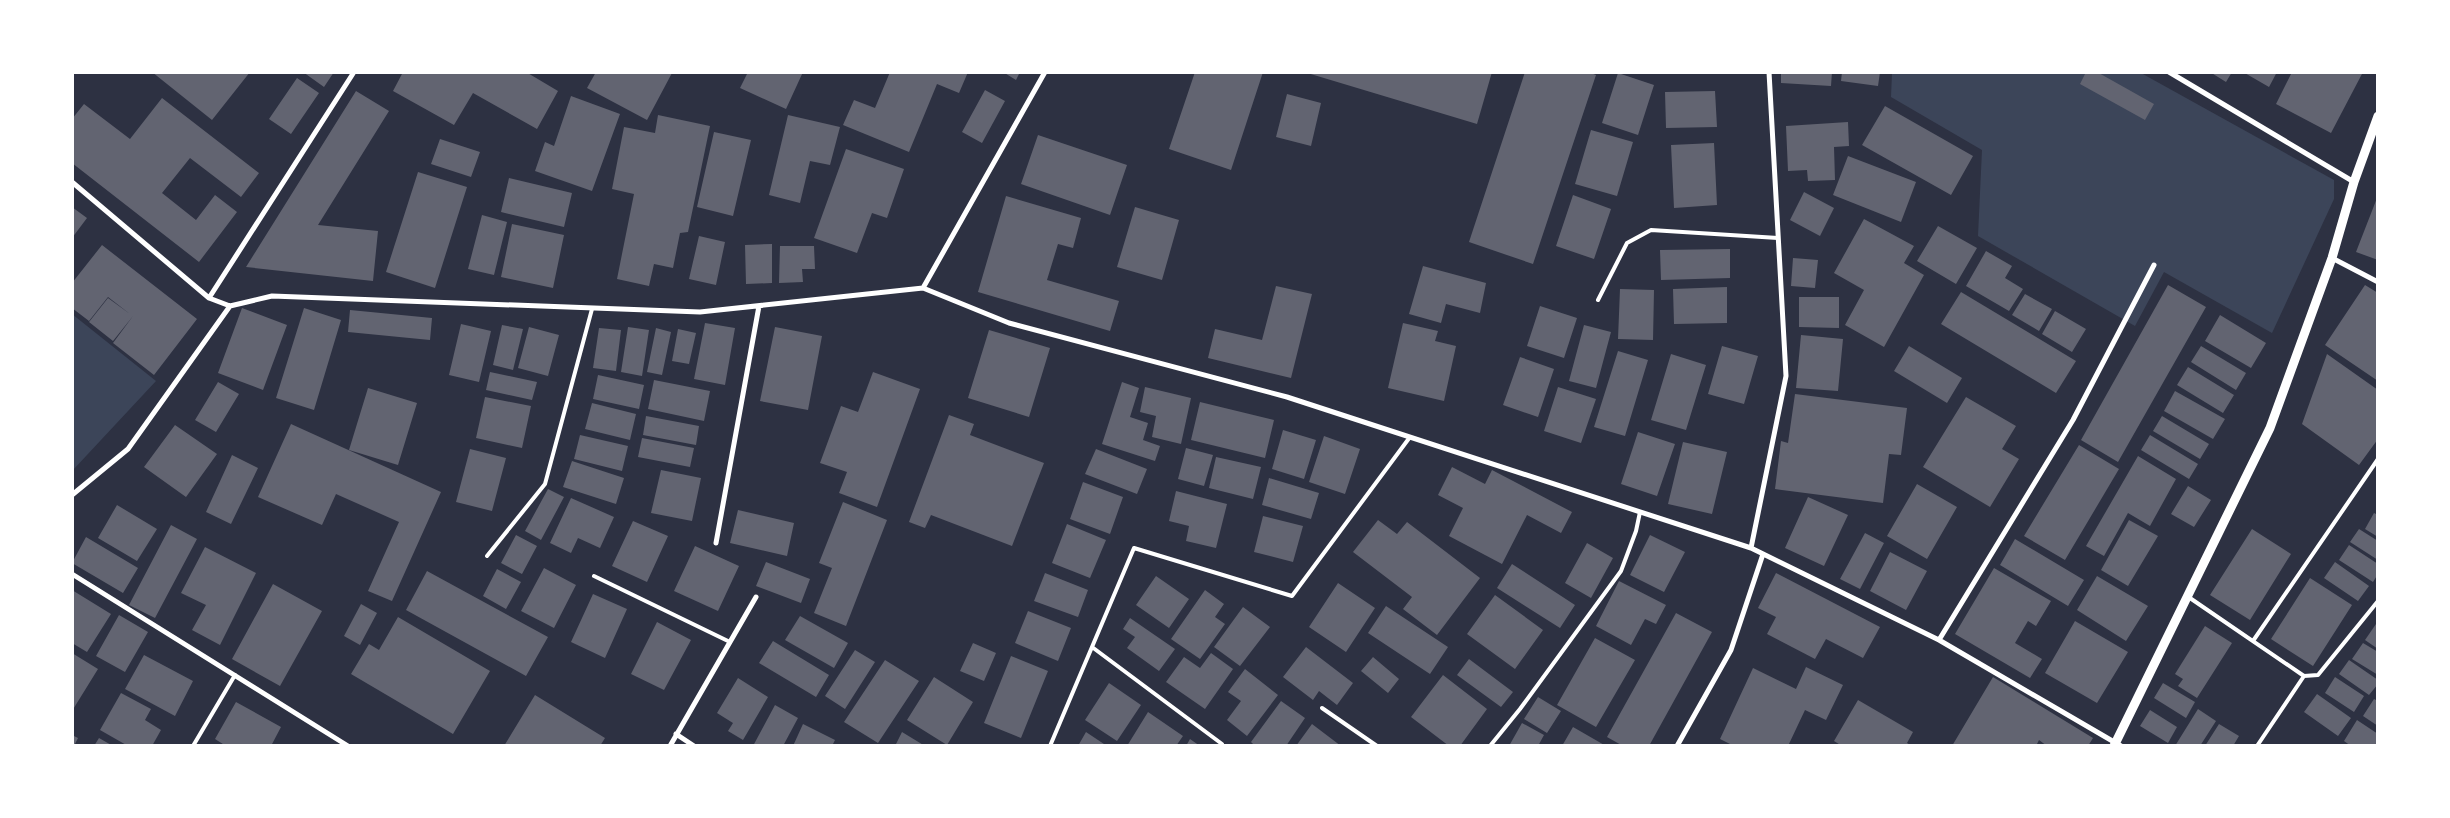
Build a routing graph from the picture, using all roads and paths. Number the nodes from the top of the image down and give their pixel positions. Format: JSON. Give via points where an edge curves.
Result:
{"nodes":[{"id":1,"x":354,"y":72,"type":"edge"},
{"id":2,"x":1045,"y":72,"type":"edge"},
{"id":3,"x":1769,"y":72,"type":"edge"},
{"id":4,"x":2169,"y":72,"type":"edge"},
{"id":5,"x":2378,"y":116,"type":"edge"},
{"id":6,"x":72,"y":182,"type":"edge"},
{"id":7,"x":2354,"y":182,"type":"junction"},
{"id":8,"x":1778,"y":238,"type":"junction"},
{"id":9,"x":2332,"y":258,"type":"junction"},
{"id":10,"x":2154,"y":265,"type":"dead end"},
{"id":11,"x":2378,"y":282,"type":"edge"},
{"id":12,"x":923,"y":288,"type":"junction"},
{"id":13,"x":209,"y":298,"type":"junction"},
{"id":14,"x":1598,"y":300,"type":"dead end"},
{"id":15,"x":230,"y":306,"type":"junction"},
{"id":16,"x":759,"y":306,"type":"junction"},
{"id":17,"x":592,"y":309,"type":"junction"},
{"id":18,"x":1410,"y":437,"type":"junction"},
{"id":19,"x":2378,"y":459,"type":"edge"},
{"id":20,"x":72,"y":495,"type":"edge"},
{"id":21,"x":1640,"y":512,"type":"junction"},
{"id":22,"x":716,"y":543,"type":"dead end"},
{"id":23,"x":1751,"y":548,"type":"junction"},
{"id":24,"x":1763,"y":554,"type":"junction"},
{"id":25,"x":487,"y":556,"type":"dead end"},
{"id":26,"x":72,"y":574,"type":"edge"},
{"id":27,"x":594,"y":576,"type":"dead end"},
{"id":28,"x":2187,"y":596,"type":"junction"},
{"id":29,"x":756,"y":597,"type":"dead end"},
{"id":30,"x":2378,"y":601,"type":"edge"},
{"id":31,"x":1939,"y":640,"type":"junction"},
{"id":32,"x":2253,"y":641,"type":"junction"},
{"id":33,"x":730,"y":642,"type":"junction"},
{"id":34,"x":1092,"y":647,"type":"junction"},
{"id":35,"x":235,"y":675,"type":"junction"},
{"id":36,"x":2304,"y":676,"type":"junction"},
{"id":37,"x":1322,"y":708,"type":"dead end"},
{"id":38,"x":676,"y":734,"type":"junction"},
{"id":39,"x":1222,"y":744,"type":"dead end"},
{"id":40,"x":2117,"y":744,"type":"edge"},
{"id":41,"x":193,"y":746,"type":"edge"},
{"id":42,"x":348,"y":746,"type":"edge"},
{"id":43,"x":670,"y":746,"type":"edge"},
{"id":44,"x":694,"y":746,"type":"edge"},
{"id":45,"x":1050,"y":746,"type":"edge"},
{"id":46,"x":1377,"y":746,"type":"edge"},
{"id":47,"x":1490,"y":746,"type":"edge"},
{"id":48,"x":1677,"y":746,"type":"edge"},
{"id":49,"x":2257,"y":746,"type":"edge"}],
"edges":[{"from":1,"to":13,"type":"street"},
{"from":2,"to":12,"type":"street"},
{"from":3,"to":8,"type":"street"},
{"from":4,"to":7,"type":"street"},
{"from":5,"to":7,"type":"street"},
{"from":6,"to":13,"type":"street"},
{"from":7,"to":9,"type":"street"},
{"from":8,"to":14,"type":"lane","via":[[1651,230],[1626,243]]},
{"from":8,"to":23,"type":"street","via":[[1786,376]]},
{"from":9,"to":11,"type":"street"},
{"from":9,"to":28,"type":"street","via":[[2270,428]]},
{"from":10,"to":31,"type":"street","via":[[2073,420]]},
{"from":12,"to":16,"type":"street"},
{"from":12,"to":18,"type":"street","via":[[1009,323],[1287,398]]},
{"from":13,"to":15,"type":"street"},
{"from":15,"to":17,"type":"street","via":[[272,296]]},
{"from":15,"to":20,"type":"street","via":[[128,449]]},
{"from":16,"to":17,"type":"street","via":[[700,312]]},
{"from":16,"to":22,"type":"street"},
{"from":17,"to":25,"type":"lane","via":[[545,484]]},
{"from":18,"to":21,"type":"street"},
{"from":18,"to":34,"type":"lane","via":[[1292,596],[1134,548]]},
{"from":19,"to":32,"type":"lane"},
{"from":21,"to":23,"type":"street"},
{"from":21,"to":47,"type":"lane","via":[[1621,571]]},
{"from":23,"to":24,"type":"street"},
{"from":24,"to":31,"type":"street"},
{"from":24,"to":48,"type":"street","via":[[1731,650]]},
{"from":26,"to":35,"type":"street"},
{"from":27,"to":33,"type":"lane"},
{"from":28,"to":32,"type":"lane"},
{"from":28,"to":40,"type":"street"},
{"from":29,"to":33,"type":"street"},
{"from":30,"to":36,"type":"lane","via":[[2318,675]]},
{"from":31,"to":40,"type":"street"},
{"from":32,"to":36,"type":"lane"},
{"from":33,"to":38,"type":"street"},
{"from":34,"to":39,"type":"lane"},
{"from":34,"to":45,"type":"lane"},
{"from":35,"to":41,"type":"lane"},
{"from":35,"to":42,"type":"street"},
{"from":36,"to":49,"type":"lane"},
{"from":37,"to":46,"type":"lane"},
{"from":38,"to":43,"type":"street"},
{"from":38,"to":44,"type":"street"}]}
